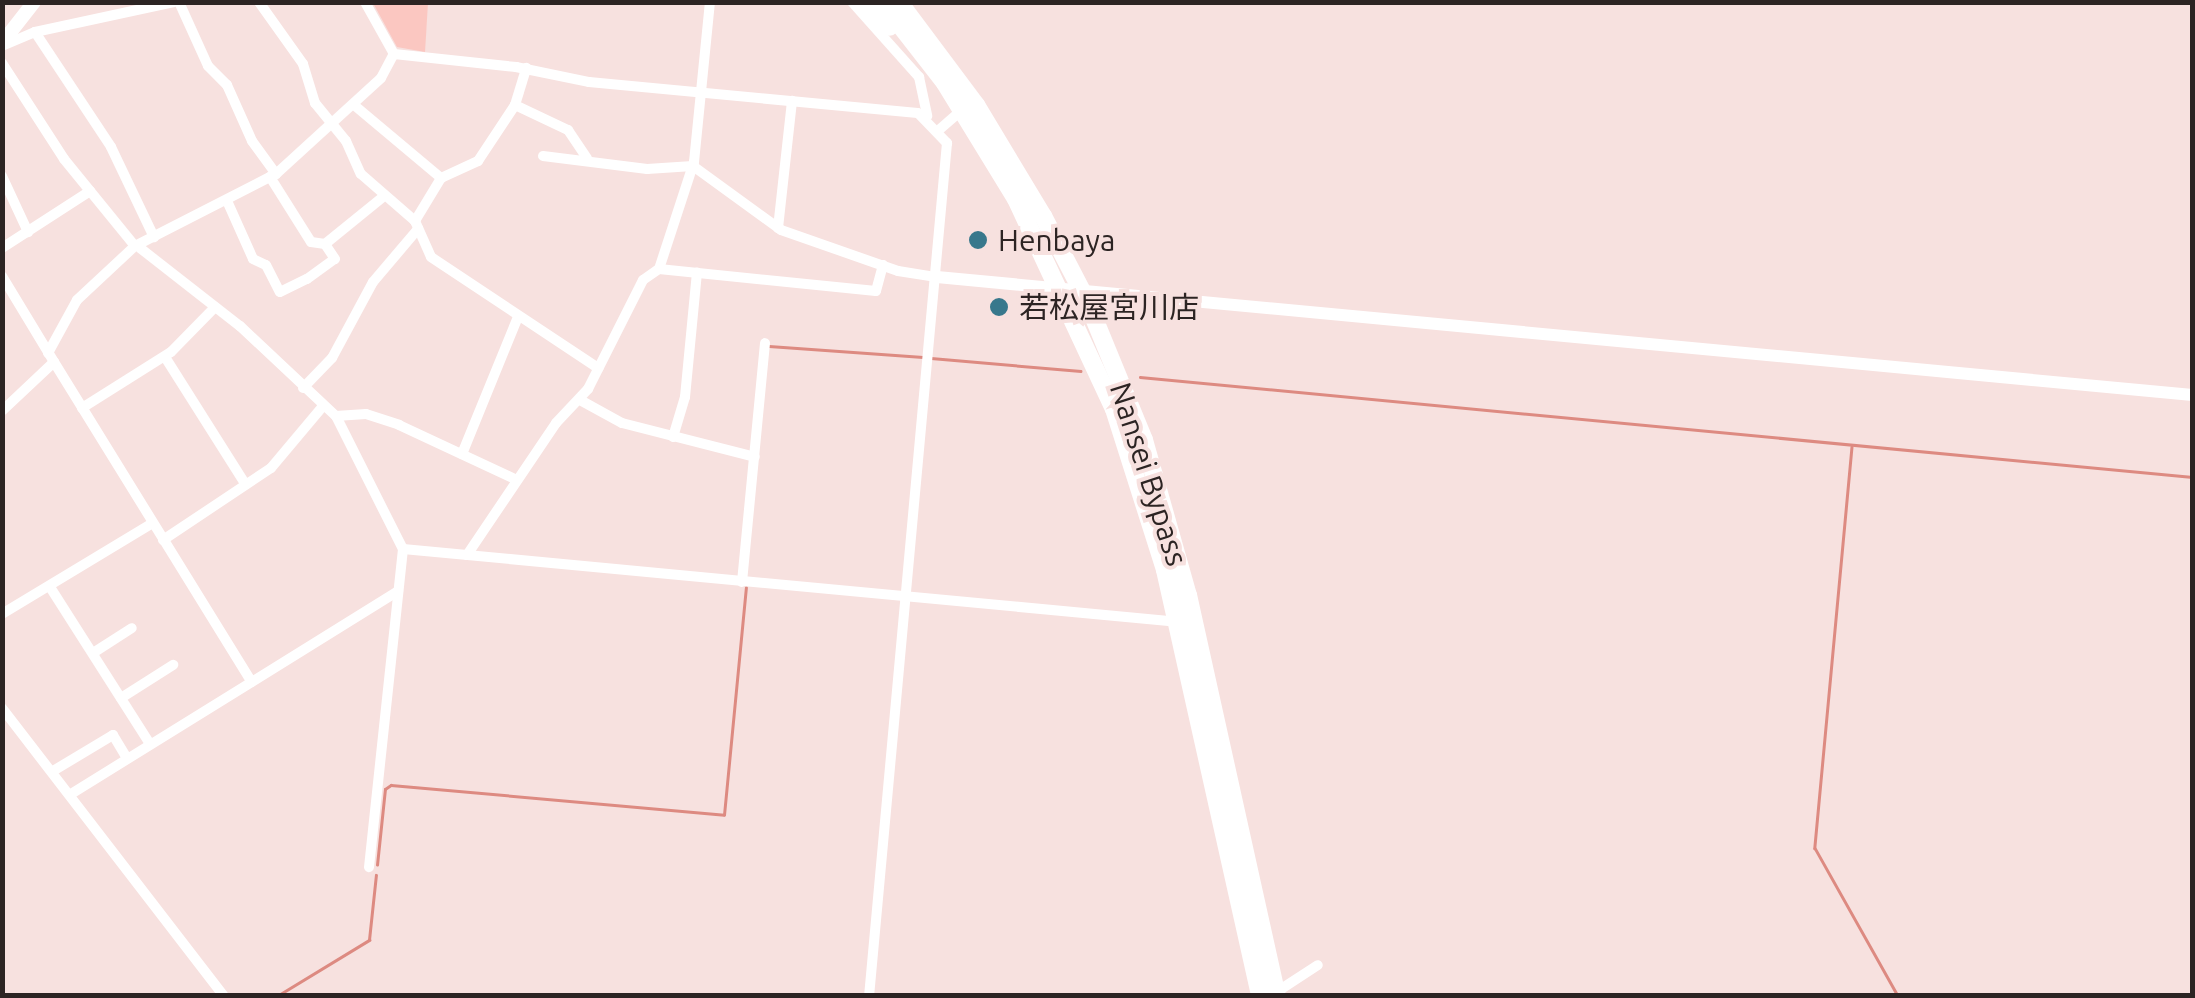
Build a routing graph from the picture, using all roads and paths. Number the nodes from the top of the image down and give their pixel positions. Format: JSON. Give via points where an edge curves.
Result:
{"nodes":[{"id":1,"x":34,"y":2,"type":"edge"},
{"id":2,"x":176,"y":2,"type":"edge"},
{"id":3,"x":258,"y":2,"type":"edge"},
{"id":4,"x":365,"y":2,"type":"edge"},
{"id":5,"x":710,"y":2,"type":"edge"},
{"id":6,"x":852,"y":2,"type":"edge"},
{"id":7,"x":865,"y":2,"type":"edge"},
{"id":8,"x":882,"y":2,"type":"edge"},
{"id":9,"x":898,"y":2,"type":"edge"},
{"id":10,"x":910,"y":2,"type":"edge"},
{"id":11,"x":36,"y":32,"type":"junction"},
{"id":12,"x":2,"y":45,"type":"edge"},
{"id":13,"x":394,"y":54,"type":"junction"},
{"id":14,"x":2,"y":63,"type":"edge"},
{"id":15,"x":526,"y":68,"type":"junction"},
{"id":16,"x":701,"y":92,"type":"junction"},
{"id":17,"x":792,"y":101,"type":"junction"},
{"id":18,"x":354,"y":105,"type":"junction"},
{"id":19,"x":515,"y":105,"type":"junction"},
{"id":20,"x":968,"y":106,"type":"junction"},
{"id":21,"x":927,"y":116,"type":"junction"},
{"id":22,"x":333,"y":126,"type":"junction"},
{"id":23,"x":940,"y":129,"type":"junction"},
{"id":24,"x":543,"y":156,"type":"dead end"},
{"id":25,"x":587,"y":158,"type":"junction"},
{"id":26,"x":693,"y":166,"type":"junction"},
{"id":27,"x":2,"y":176,"type":"edge"},
{"id":28,"x":273,"y":176,"type":"junction"},
{"id":29,"x":442,"y":178,"type":"junction"},
{"id":30,"x":90,"y":191,"type":"junction"},
{"id":31,"x":384,"y":196,"type":"junction"},
{"id":32,"x":228,"y":203,"type":"junction"},
{"id":33,"x":416,"y":225,"type":"junction"},
{"id":34,"x":778,"y":228,"type":"junction"},
{"id":35,"x":28,"y":232,"type":"junction"},
{"id":36,"x":154,"y":236,"type":"junction"},
{"id":37,"x":325,"y":244,"type":"junction"},
{"id":38,"x":137,"y":247,"type":"junction"},
{"id":39,"x":2,"y":248,"type":"edge"},
{"id":40,"x":884,"y":265,"type":"junction"},
{"id":41,"x":659,"y":270,"type":"junction"},
{"id":42,"x":697,"y":273,"type":"junction"},
{"id":43,"x":2,"y":276,"type":"edge"},
{"id":44,"x":937,"y":277,"type":"junction"},
{"id":45,"x":1062,"y":290,"type":"junction"},
{"id":46,"x":1082,"y":292,"type":"junction"},
{"id":47,"x":215,"y":307,"type":"junction"},
{"id":48,"x":517,"y":319,"type":"junction"},
{"id":49,"x":766,"y":344,"type":"dead end"},
{"id":50,"x":165,"y":357,"type":"junction"},
{"id":51,"x":51,"y":358,"type":"junction"},
{"id":52,"x":598,"y":368,"type":"junction"},
{"id":53,"x":303,"y":388,"type":"junction"},
{"id":54,"x":2192,"y":396,"type":"edge"},
{"id":55,"x":580,"y":400,"type":"junction"},
{"id":56,"x":323,"y":406,"type":"junction"},
{"id":57,"x":82,"y":408,"type":"junction"},
{"id":58,"x":2,"y":411,"type":"edge"},
{"id":59,"x":336,"y":416,"type":"junction"},
{"id":60,"x":673,"y":436,"type":"junction"},
{"id":61,"x":462,"y":454,"type":"junction"},
{"id":62,"x":755,"y":457,"type":"junction"},
{"id":63,"x":518,"y":480,"type":"junction"},
{"id":64,"x":246,"y":485,"type":"junction"},
{"id":65,"x":154,"y":523,"type":"junction"},
{"id":66,"x":163,"y":540,"type":"junction"},
{"id":67,"x":403,"y":549,"type":"junction"},
{"id":68,"x":467,"y":555,"type":"junction"},
{"id":69,"x":745,"y":582,"type":"junction"},
{"id":70,"x":50,"y":587,"type":"junction"},
{"id":71,"x":398,"y":591,"type":"junction"},
{"id":72,"x":907,"y":597,"type":"junction"},
{"id":73,"x":2,"y":614,"type":"edge"},
{"id":74,"x":1169,"y":622,"type":"dead end"},
{"id":75,"x":132,"y":628,"type":"dead end"},
{"id":76,"x":93,"y":652,"type":"junction"},
{"id":77,"x":173,"y":665,"type":"dead end"},
{"id":78,"x":252,"y":682,"type":"junction"},
{"id":79,"x":122,"y":698,"type":"junction"},
{"id":80,"x":2,"y":708,"type":"edge"},
{"id":81,"x":150,"y":744,"type":"junction"},
{"id":82,"x":127,"y":758,"type":"junction"},
{"id":83,"x":53,"y":771,"type":"junction"},
{"id":84,"x":71,"y":794,"type":"junction"},
{"id":85,"x":370,"y":867,"type":"dead end"},
{"id":86,"x":1318,"y":965,"type":"dead end"},
{"id":87,"x":1270,"y":995,"type":"edge"},
{"id":88,"x":224,"y":996,"type":"edge"},
{"id":89,"x":869,"y":996,"type":"edge"}],
"edges":[{"from":1,"to":12,"type":"main road"},
{"from":2,"to":11,"type":"street"},
{"from":2,"to":28,"type":"street"},
{"from":3,"to":22,"type":"street","via":[[303,64],[315,102]]},
{"from":4,"to":13,"type":"street"},
{"from":5,"to":16,"type":"street"},
{"from":6,"to":21,"type":"street","via":[[920,77]]},
{"from":7,"to":20,"type":"highway"},
{"from":8,"to":20,"type":"highway","name":"Nansei Bypass"},
{"from":9,"to":20,"type":"highway","name":"Nansei Bypass"},
{"from":10,"to":20,"type":"highway"},
{"from":11,"to":12,"type":"street"},
{"from":11,"to":36,"type":"street","via":[[110,146]]},
{"from":13,"to":15,"type":"street"},
{"from":13,"to":18,"type":"street"},
{"from":14,"to":30,"type":"street"},
{"from":15,"to":16,"type":"street","via":[[588,82]]},
{"from":15,"to":19,"type":"street"},
{"from":16,"to":17,"type":"street"},
{"from":16,"to":26,"type":"street"},
{"from":17,"to":21,"type":"street"},
{"from":17,"to":34,"type":"street"},
{"from":18,"to":22,"type":"street"},
{"from":18,"to":29,"type":"street"},
{"from":19,"to":25,"type":"street","via":[[573,134]]},
{"from":19,"to":29,"type":"street","via":[[478,161]]},
{"from":20,"to":23,"type":"street"},
{"from":20,"to":45,"type":"highway","name":"Nansei Bypass"},
{"from":20,"to":46,"type":"highway","name":"Nansei Bypass"},
{"from":21,"to":23,"type":"street"},
{"from":22,"to":28,"type":"street"},
{"from":22,"to":31,"type":"street","via":[[361,174]]},
{"from":23,"to":44,"type":"street","via":[[948,154]]},
{"from":24,"to":25,"type":"street"},
{"from":25,"to":26,"type":"street","via":[[647,170]]},
{"from":26,"to":34,"type":"street"},
{"from":26,"to":41,"type":"street"},
{"from":27,"to":35,"type":"street"},
{"from":28,"to":32,"type":"street"},
{"from":28,"to":37,"type":"street","via":[[311,242]]},
{"from":29,"to":33,"type":"street"},
{"from":30,"to":35,"type":"street"},
{"from":30,"to":38,"type":"street"},
{"from":31,"to":33,"type":"street"},
{"from":31,"to":37,"type":"street"},
{"from":32,"to":36,"type":"street"},
{"from":32,"to":37,"type":"street","via":[[253,259],[266,265],[280,292],[335,259]]},
{"from":33,"to":48,"type":"street","via":[[431,257]]},
{"from":33,"to":53,"type":"street","via":[[373,282],[332,358]]},
{"from":34,"to":40,"type":"street"},
{"from":35,"to":39,"type":"street"},
{"from":36,"to":38,"type":"street"},
{"from":38,"to":47,"type":"street"},
{"from":38,"to":51,"type":"street","via":[[77,300]]},
{"from":40,"to":42,"type":"street","via":[[876,291]]},
{"from":40,"to":44,"type":"street"},
{"from":41,"to":42,"type":"street"},
{"from":41,"to":52,"type":"street","via":[[643,280]]},
{"from":42,"to":60,"type":"street","via":[[684,398]]},
{"from":43,"to":51,"type":"street"},
{"from":44,"to":45,"type":"street"},
{"from":44,"to":72,"type":"street"},
{"from":45,"to":46,"type":"street"},
{"from":45,"to":87,"type":"highway","name":"Nansei Bypass","via":[[1114,410],[1156,535]]},
{"from":46,"to":54,"type":"street"},
{"from":46,"to":87,"type":"highway","name":"Nansei Bypass","via":[[1144,440],[1188,595]]},
{"from":47,"to":50,"type":"street"},
{"from":47,"to":53,"type":"street"},
{"from":48,"to":52,"type":"street"},
{"from":48,"to":61,"type":"street"},
{"from":49,"to":62,"type":"street"},
{"from":50,"to":57,"type":"street"},
{"from":50,"to":64,"type":"street"},
{"from":51,"to":57,"type":"street"},
{"from":51,"to":58,"type":"street"},
{"from":52,"to":55,"type":"street"},
{"from":53,"to":56,"type":"street"},
{"from":55,"to":60,"type":"street","via":[[609,418]]},
{"from":55,"to":63,"type":"street"},
{"from":56,"to":59,"type":"street"},
{"from":56,"to":64,"type":"street","via":[[277,463]]},
{"from":57,"to":65,"type":"street"},
{"from":59,"to":61,"type":"street","via":[[366,414]]},
{"from":59,"to":67,"type":"street"},
{"from":60,"to":62,"type":"street"},
{"from":61,"to":63,"type":"street"},
{"from":62,"to":69,"type":"street"},
{"from":63,"to":68,"type":"street"},
{"from":64,"to":66,"type":"street"},
{"from":65,"to":66,"type":"street"},
{"from":65,"to":70,"type":"street"},
{"from":66,"to":78,"type":"street"},
{"from":67,"to":68,"type":"street"},
{"from":67,"to":71,"type":"street"},
{"from":68,"to":69,"type":"street"},
{"from":69,"to":72,"type":"street"},
{"from":70,"to":73,"type":"street"},
{"from":70,"to":76,"type":"street"},
{"from":71,"to":78,"type":"street"},
{"from":71,"to":85,"type":"street"},
{"from":72,"to":74,"type":"street"},
{"from":72,"to":89,"type":"street"},
{"from":75,"to":76,"type":"street"},
{"from":76,"to":79,"type":"street"},
{"from":77,"to":79,"type":"street"},
{"from":78,"to":81,"type":"street"},
{"from":79,"to":81,"type":"street"},
{"from":80,"to":83,"type":"street"},
{"from":81,"to":82,"type":"street"},
{"from":82,"to":83,"type":"street","via":[[113,735]]},
{"from":82,"to":84,"type":"street"},
{"from":83,"to":84,"type":"street"},
{"from":84,"to":88,"type":"street"},
{"from":86,"to":87,"type":"street"}]}
